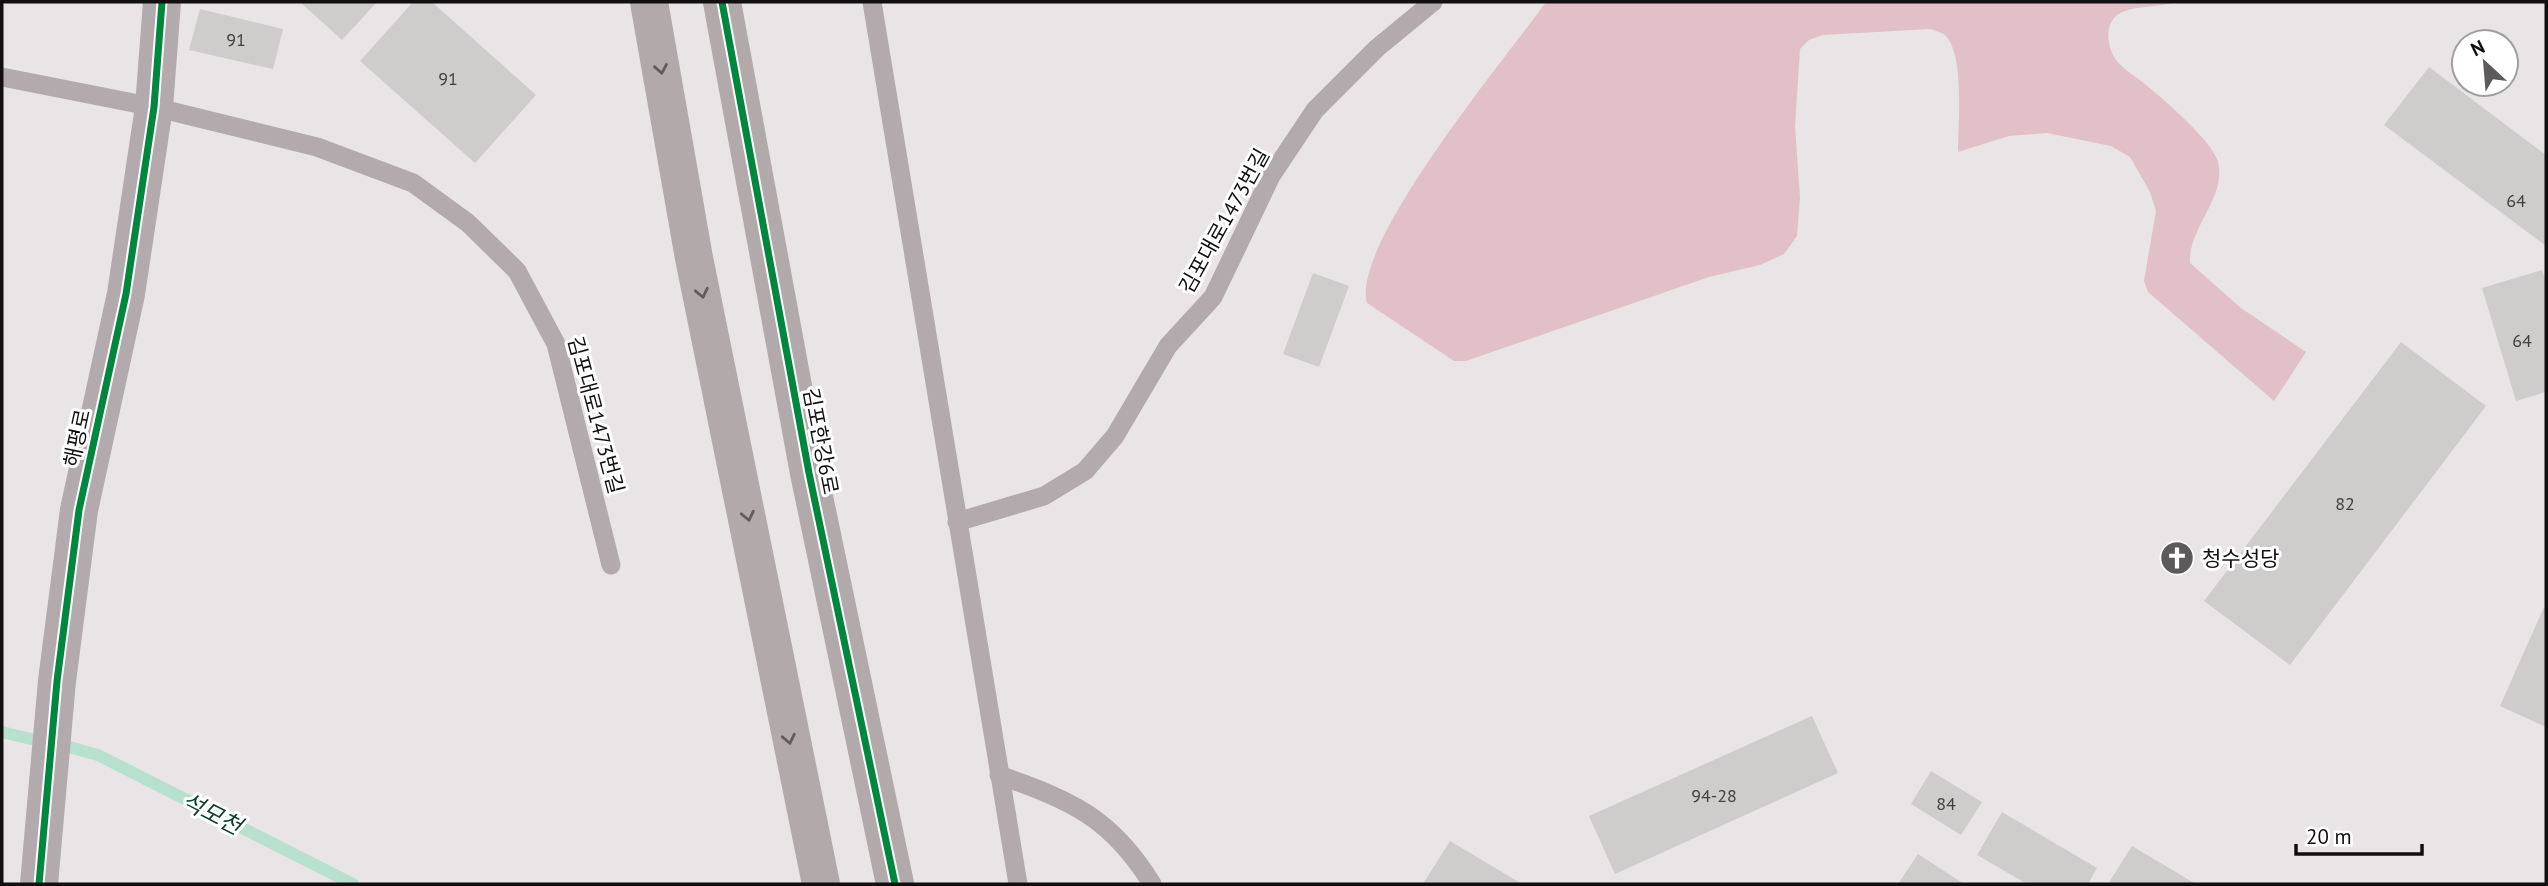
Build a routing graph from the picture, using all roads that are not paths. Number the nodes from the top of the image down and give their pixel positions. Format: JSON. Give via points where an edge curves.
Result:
{"nodes":[{"id":1,"x":162,"y":2,"type":"edge"},
{"id":2,"x":649,"y":2,"type":"edge"},
{"id":3,"x":722,"y":2,"type":"edge"},
{"id":4,"x":872,"y":2,"type":"edge"},
{"id":5,"x":1433,"y":2,"type":"edge"},
{"id":6,"x":2,"y":77,"type":"edge"},
{"id":7,"x":154,"y":107,"type":"junction"},
{"id":8,"x":957,"y":522,"type":"junction"},
{"id":9,"x":611,"y":565,"type":"dead end"},
{"id":10,"x":999,"y":775,"type":"junction"},
{"id":11,"x":39,"y":884,"type":"edge"},
{"id":12,"x":821,"y":884,"type":"edge"},
{"id":13,"x":895,"y":884,"type":"edge"},
{"id":14,"x":1018,"y":884,"type":"edge"},
{"id":15,"x":1152,"y":884,"type":"edge"}],
"edges":[{"from":1,"to":7,"type":"street","name":"해평로"},
{"from":2,"to":12,"type":"street","one_way":true,"via":[[694,258]]},
{"from":3,"to":13,"type":"street","name":"김포한강6로","via":[[809,473]]},
{"from":4,"to":8,"type":"lane"},
{"from":5,"to":8,"type":"lane","name":"김포대로1473번길","via":[[1377,48],[1315,110],[1271,176],[1213,297],[1168,346],[1115,436],[1085,471],[1044,496]]},
{"from":6,"to":7,"type":"lane"},
{"from":7,"to":9,"type":"lane","name":"김포대로1473번길","via":[[317,147],[413,183],[468,223],[517,271],[556,344]]},
{"from":7,"to":11,"type":"street","name":"해평로","via":[[126,294],[79,510],[57,681]]},
{"from":8,"to":10,"type":"lane"},
{"from":10,"to":14,"type":"lane"},
{"from":10,"to":15,"type":"lane","via":[[1075,804],[1118,839]]}]}
